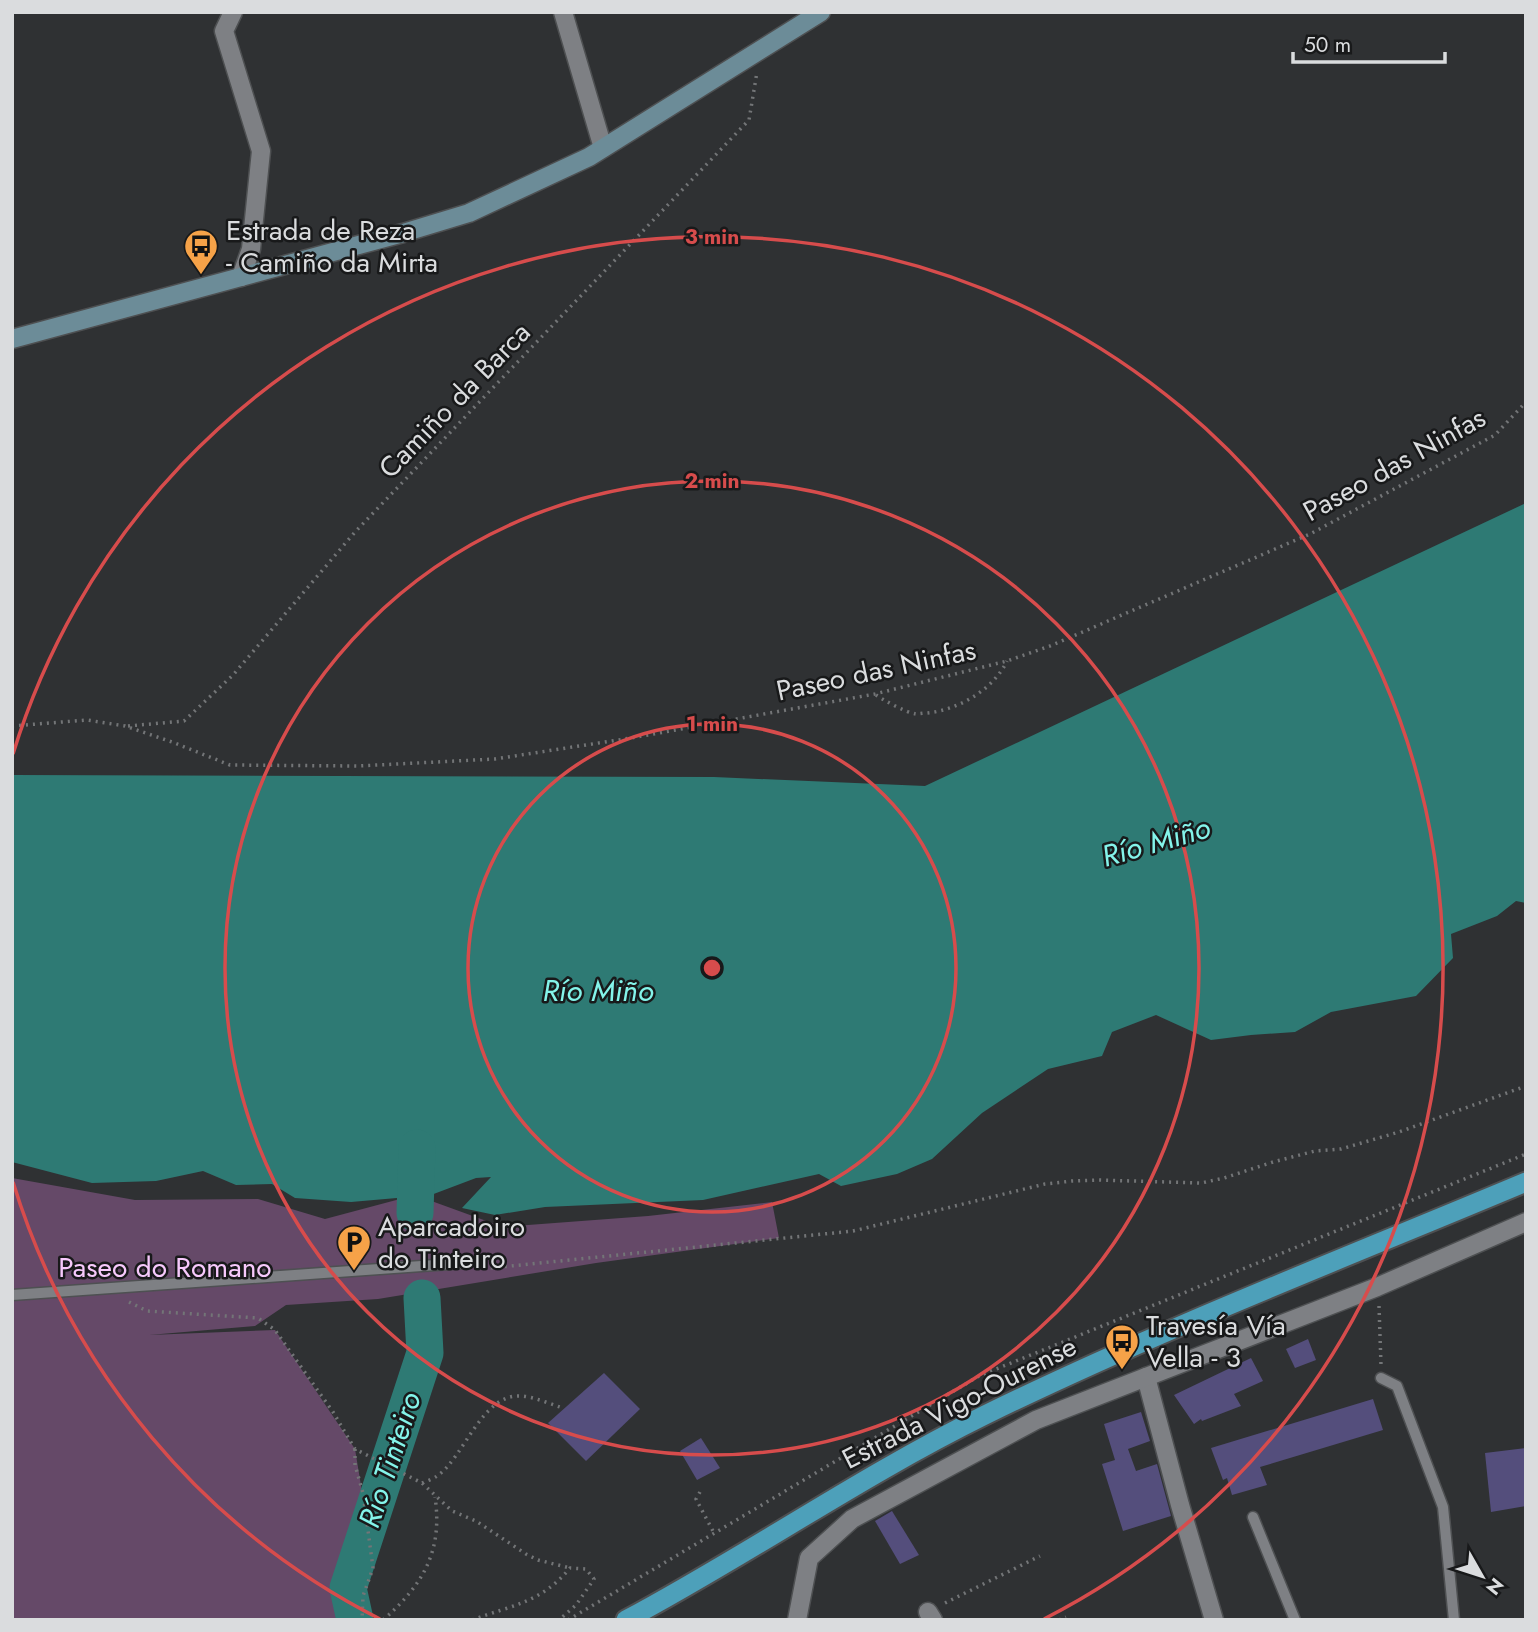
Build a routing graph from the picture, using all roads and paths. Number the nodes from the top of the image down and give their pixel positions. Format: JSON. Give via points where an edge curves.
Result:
{"nodes":[{"id":1,"x":233,"y":12,"type":"edge"},
{"id":2,"x":564,"y":12,"type":"edge"},
{"id":3,"x":821,"y":12,"type":"edge"},
{"id":4,"x":798,"y":20,"type":"edge"},
{"id":5,"x":761,"y":50,"type":"junction"},
{"id":6,"x":603,"y":148,"type":"junction"},
{"id":7,"x":241,"y":277,"type":"junction"},
{"id":8,"x":12,"y":339,"type":"edge"},
{"id":9,"x":1526,"y":402,"type":"edge"},
{"id":10,"x":1007,"y":661,"type":"junction"},
{"id":11,"x":875,"y":694,"type":"junction"},
{"id":12,"x":12,"y":726,"type":"edge"},
{"id":13,"x":125,"y":726,"type":"junction"},
{"id":14,"x":1526,"y":1086,"type":"edge"},
{"id":15,"x":1526,"y":1182,"type":"edge"},
{"id":16,"x":1526,"y":1222,"type":"edge"},
{"id":17,"x":464,"y":1264,"type":"joint"},
{"id":18,"x":1377,"y":1287,"type":"junction"},
{"id":19,"x":103,"y":1288,"type":"junction"},
{"id":20,"x":12,"y":1295,"type":"edge"},
{"id":21,"x":1146,"y":1377,"type":"junction"},
{"id":22,"x":1381,"y":1378,"type":"joint"},
{"id":23,"x":563,"y":1408,"type":"dead end"},
{"id":24,"x":355,"y":1449,"type":"junction"},
{"id":25,"x":422,"y":1483,"type":"junction"},
{"id":26,"x":700,"y":1492,"type":"dead end"},
{"id":27,"x":435,"y":1495,"type":"junction"},
{"id":28,"x":1253,"y":1517,"type":"dead end"},
{"id":29,"x":714,"y":1533,"type":"dead end"},
{"id":30,"x":1040,"y":1556,"type":"dead end"},
{"id":31,"x":570,"y":1568,"type":"junction"},
{"id":32,"x":930,"y":1616,"type":"edge"},
{"id":33,"x":1066,"y":1617,"type":"dead end"},
{"id":34,"x":362,"y":1620,"type":"edge"},
{"id":35,"x":383,"y":1620,"type":"edge"},
{"id":36,"x":472,"y":1620,"type":"edge"},
{"id":37,"x":559,"y":1620,"type":"edge"},
{"id":38,"x":626,"y":1620,"type":"edge"},
{"id":39,"x":797,"y":1620,"type":"edge"},
{"id":40,"x":1059,"y":1620,"type":"edge"},
{"id":41,"x":1214,"y":1620,"type":"edge"},
{"id":42,"x":1295,"y":1620,"type":"edge"},
{"id":43,"x":1454,"y":1620,"type":"edge"}],
"edges":[{"from":1,"to":7,"type":"street","via":[[224,31],[261,151],[251,249]]},
{"from":2,"to":6,"type":"street"},
{"from":3,"to":4,"type":"main road"},
{"from":4,"to":5,"type":"main road"},
{"from":5,"to":6,"type":"main road"},
{"from":5,"to":13,"type":"path","name":"Camiño da Barca","via":[[749,120],[355,532],[233,675],[184,721]]},
{"from":6,"to":7,"type":"main road","via":[[469,213]]},
{"from":7,"to":8,"type":"main road"},
{"from":9,"to":10,"type":"path","name":"Paseo das Ninfas","via":[[1495,435],[1310,534]]},
{"from":10,"to":11,"type":"path","name":"Paseo das Ninfas"},
{"from":10,"to":11,"type":"path","via":[[972,699],[940,711],[916,714]]},
{"from":11,"to":13,"type":"path","name":"Paseo das Ninfas","via":[[495,759],[358,766],[230,765]]},
{"from":12,"to":13,"type":"path","name":"Paseo das Ninfas","via":[[87,720]]},
{"from":14,"to":17,"type":"path","via":[[1399,1132],[1201,1183],[1072,1181],[853,1231],[491,1268]]},
{"from":15,"to":38,"type":"highway","name":"Estrada Vigo-Ourense","via":[[1130,1348],[983,1416],[841,1493]]},
{"from":16,"to":18,"type":"street"},
{"from":17,"to":19,"type":"lane"},
{"from":18,"to":21,"type":"street"},
{"from":18,"to":22,"type":"path"},
{"from":19,"to":20,"type":"lane"},
{"from":19,"to":24,"type":"path","via":[[148,1311],[258,1318],[275,1330]]},
{"from":21,"to":39,"type":"street","via":[[1036,1420],[852,1519],[809,1558]]},
{"from":21,"to":41,"type":"street"},
{"from":22,"to":43,"type":"lane","via":[[1397,1386],[1443,1507]]},
{"from":23,"to":25,"type":"path","via":[[521,1396],[504,1400],[493,1406],[446,1469]]},
{"from":24,"to":25,"type":"path"},
{"from":24,"to":34,"type":"path","via":[[373,1567],[363,1596]]},
{"from":25,"to":27,"type":"path"},
{"from":26,"to":29,"type":"path","via":[[696,1499]]},
{"from":27,"to":31,"type":"path","via":[[452,1511],[526,1554]]},
{"from":27,"to":35,"type":"path","via":[[436,1538],[428,1563],[418,1583]]},
{"from":28,"to":42,"type":"lane"},
{"from":30,"to":32,"type":"path"},
{"from":31,"to":36,"type":"path","via":[[550,1588],[523,1604]]},
{"from":31,"to":37,"type":"path","via":[[586,1569],[594,1579]]},
{"from":33,"to":40,"type":"path"}]}
